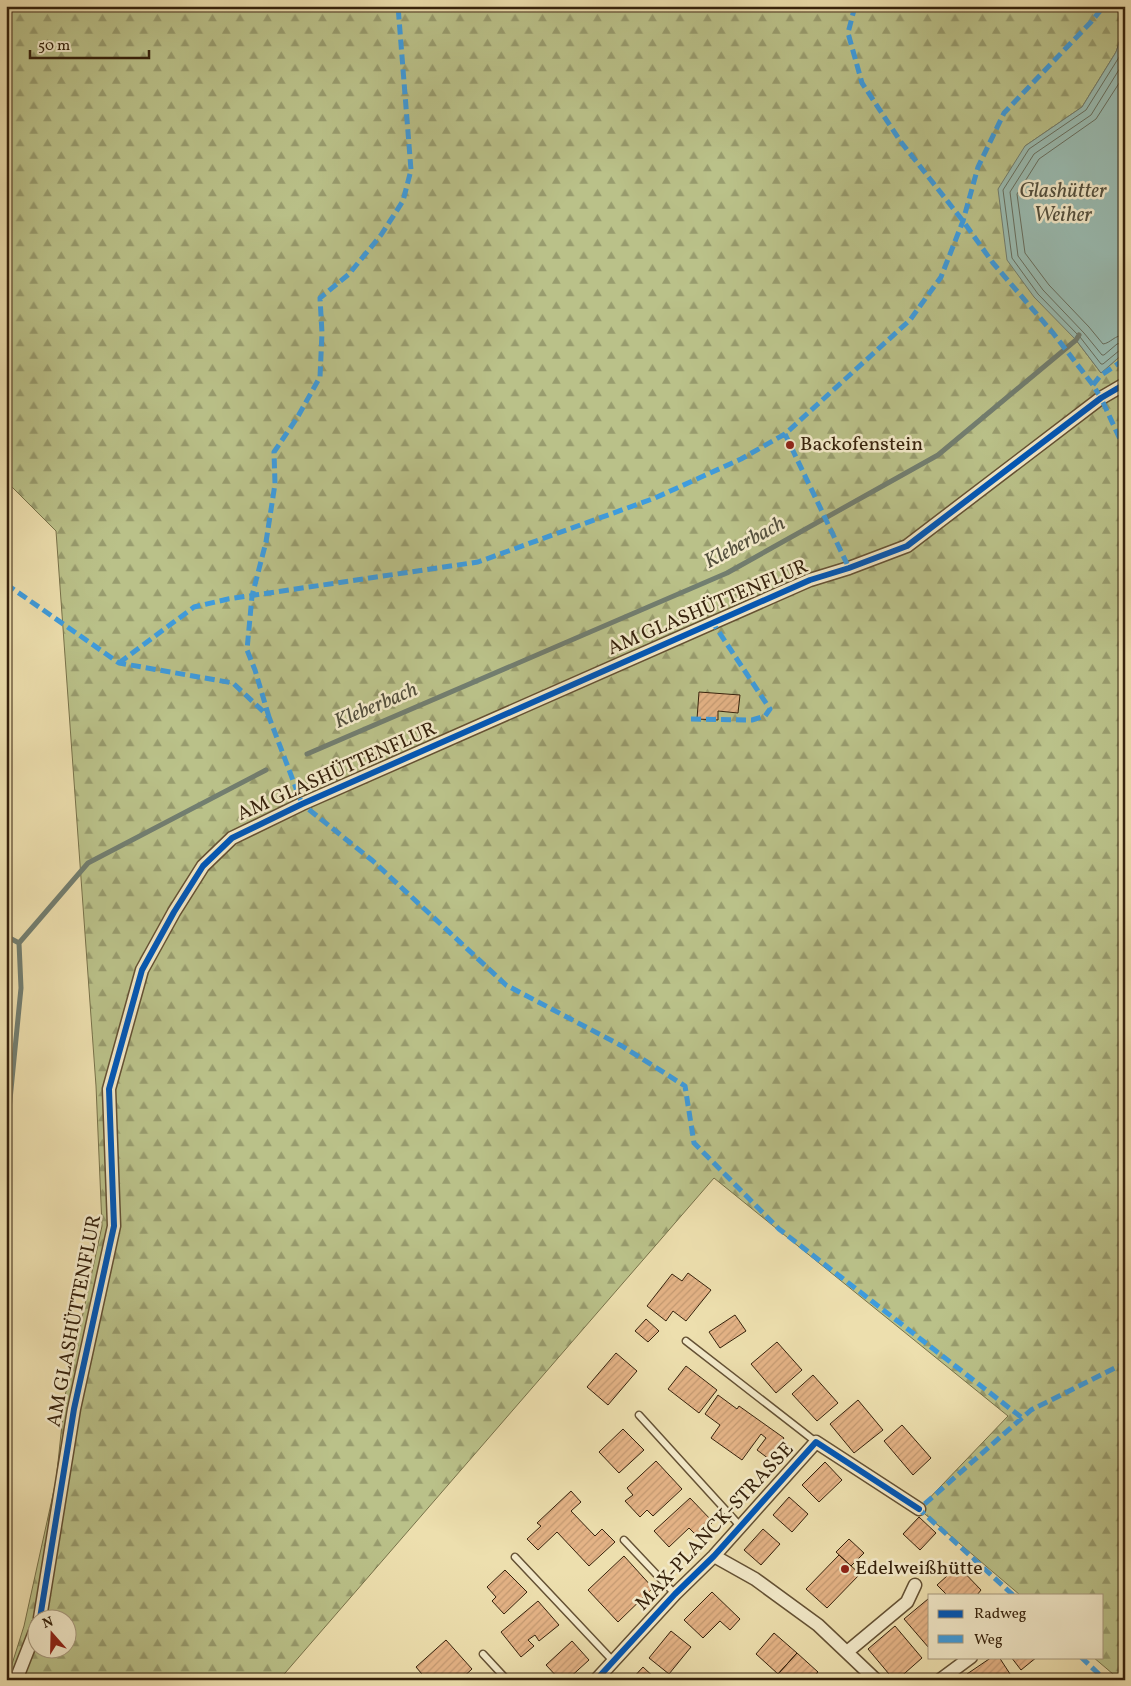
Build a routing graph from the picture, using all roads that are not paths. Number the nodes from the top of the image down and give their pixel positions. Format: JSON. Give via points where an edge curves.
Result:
{"nodes":[{"id":1,"x":1125,"y":384,"type":"edge"},
{"id":2,"x":686,"y":1341,"type":"dead end"},
{"id":3,"x":640,"y":1415,"type":"dead end"},
{"id":4,"x":816,"y":1442,"type":"junction"},
{"id":5,"x":920,"y":1509,"type":"dead end"},
{"id":6,"x":740,"y":1527,"type":"junction"},
{"id":7,"x":624,"y":1540,"type":"dead end"},
{"id":8,"x":714,"y":1556,"type":"junction"},
{"id":9,"x":515,"y":1557,"type":"dead end"},
{"id":10,"x":916,"y":1585,"type":"dead end"},
{"id":11,"x":675,"y":1594,"type":"junction"},
{"id":12,"x":42,"y":1608,"type":"edge"},
{"id":13,"x":28,"y":1649,"type":"edge"},
{"id":14,"x":847,"y":1652,"type":"junction"},
{"id":15,"x":483,"y":1654,"type":"dead end"},
{"id":16,"x":970,"y":1658,"type":"edge"},
{"id":17,"x":613,"y":1661,"type":"junction"},
{"id":18,"x":16,"y":1680,"type":"edge"},
{"id":19,"x":506,"y":1680,"type":"edge"},
{"id":20,"x":596,"y":1680,"type":"edge"},
{"id":21,"x":876,"y":1680,"type":"edge"},
{"id":22,"x":940,"y":1680,"type":"edge"}],
"edges":[{"from":1,"to":12,"type":"street","name":"AM GLASHÜTTENFLUR","via":[[1101,398],[907,546],[810,580],[302,804],[232,838],[203,866],[142,970],[109,1088],[114,1226],[74,1409]]},
{"from":2,"to":4,"type":"lane"},
{"from":3,"to":6,"type":"lane"},
{"from":4,"to":5,"type":"street","name":"MAX-PLANCK-STRASSE"},
{"from":4,"to":6,"type":"street","name":"MAX-PLANCK-STRASSE"},
{"from":6,"to":8,"type":"street","name":"MAX-PLANCK-STRASSE"},
{"from":7,"to":11,"type":"lane"},
{"from":8,"to":11,"type":"street","name":"MAX-PLANCK-STRASSE"},
{"from":8,"to":14,"type":"street","via":[[754,1579],[810,1619]]},
{"from":9,"to":17,"type":"lane"},
{"from":10,"to":14,"type":"street","via":[[907,1602]]},
{"from":11,"to":17,"type":"street","name":"MAX-PLANCK-STRASSE"},
{"from":13,"to":18,"type":"street"},
{"from":14,"to":21,"type":"street"},
{"from":15,"to":19,"type":"lane"},
{"from":16,"to":22,"type":"street"},
{"from":17,"to":20,"type":"street","name":"MAX-PLANCK-STRASSE"}]}
